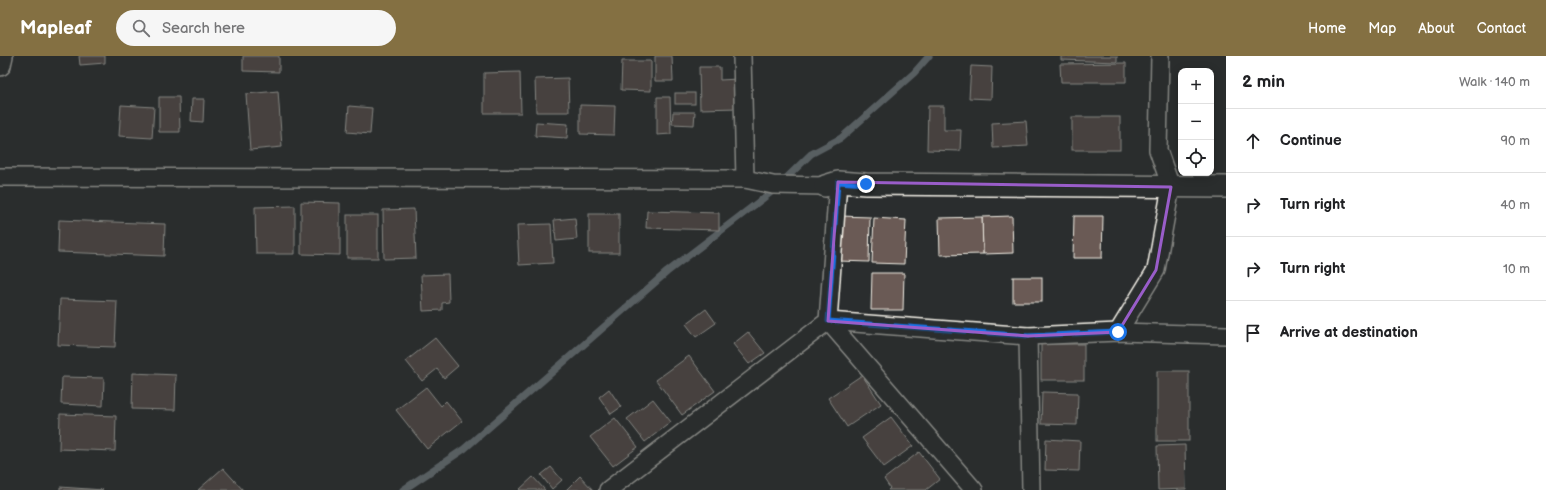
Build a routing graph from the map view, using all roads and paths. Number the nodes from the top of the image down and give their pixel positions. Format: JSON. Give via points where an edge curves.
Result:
{"nodes":[{"id":1,"x":2,"y":56,"type":"edge"},
{"id":2,"x":742,"y":56,"type":"edge"},
{"id":3,"x":1160,"y":56,"type":"edge"},
{"id":4,"x":0,"y":64,"type":"edge"},
{"id":5,"x":0,"y":178,"type":"edge"},
{"id":6,"x":745,"y":179,"type":"junction"},
{"id":7,"x":831,"y":184,"type":"junction"},
{"id":8,"x":1171,"y":187,"type":"junction"},
{"id":9,"x":1226,"y":187,"type":"edge"},
{"id":10,"x":828,"y":321,"type":"junction"},
{"id":11,"x":1118,"y":332,"type":"junction"},
{"id":12,"x":1226,"y":335,"type":"edge"},
{"id":13,"x":1028,"y":336,"type":"junction"},
{"id":14,"x":608,"y":490,"type":"edge"},
{"id":15,"x":974,"y":490,"type":"edge"},
{"id":16,"x":1031,"y":490,"type":"edge"}],
"edges":[{"from":1,"to":4,"type":"street"},
{"from":2,"to":6,"type":"street"},
{"from":3,"to":8,"type":"street","via":[[1158,150]]},
{"from":5,"to":6,"type":"street"},
{"from":6,"to":7,"type":"street","via":[[773,186]]},
{"from":7,"to":8,"type":"street"},
{"from":7,"to":10,"type":"street"},
{"from":8,"to":9,"type":"street"},
{"from":8,"to":11,"type":"street","via":[[1156,270]]},
{"from":10,"to":13,"type":"street"},
{"from":10,"to":14,"type":"street"},
{"from":10,"to":15,"type":"street"},
{"from":11,"to":12,"type":"street"},
{"from":11,"to":13,"type":"street"},
{"from":13,"to":16,"type":"street"}]}
